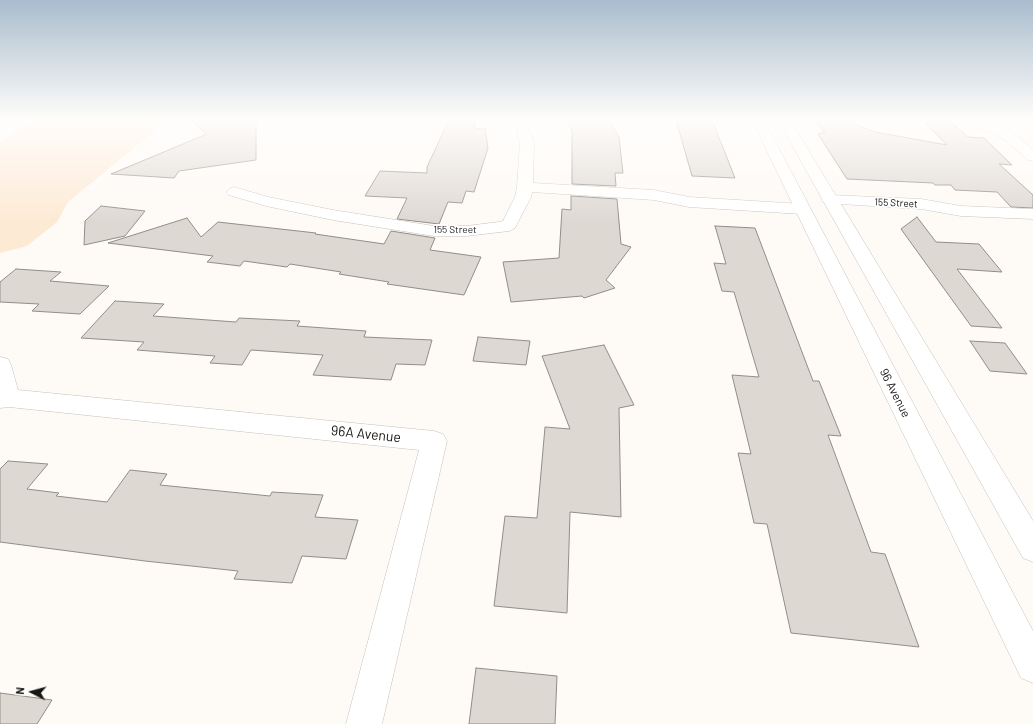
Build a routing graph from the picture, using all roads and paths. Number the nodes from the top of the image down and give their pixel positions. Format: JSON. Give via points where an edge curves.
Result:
{"nodes":[{"id":1,"x":527,"y":154,"type":"edge"},
{"id":2,"x":774,"y":154,"type":"edge"},
{"id":3,"x":804,"y":154,"type":"edge"},
{"id":4,"x":525,"y":187,"type":"junction"},
{"id":5,"x":234,"y":192,"type":"dead end"},
{"id":6,"x":799,"y":204,"type":"junction"},
{"id":7,"x":837,"y":210,"type":"junction"},
{"id":8,"x":1033,"y":214,"type":"edge"},
{"id":9,"x":0,"y":365,"type":"edge"},
{"id":10,"x":4,"y":398,"type":"edge"},
{"id":11,"x":1033,"y":548,"type":"edge"},
{"id":12,"x":1033,"y":666,"type":"edge"},
{"id":13,"x":364,"y":724,"type":"edge"}],
"edges":[{"from":1,"to":4,"type":"street"},
{"from":2,"to":6,"type":"street","name":"96 Avenue"},
{"from":3,"to":7,"type":"street"},
{"from":4,"to":5,"type":"street","name":"155 Street","via":[[523,197],[512,219],[506,225],[451,231],[434,231],[333,215]]},
{"from":4,"to":6,"type":"street","via":[[654,195],[689,202]]},
{"from":6,"to":7,"type":"street"},
{"from":6,"to":12,"type":"street","name":"96 Avenue"},
{"from":7,"to":8,"type":"street","name":"155 Street","via":[[942,216],[950,216],[961,211]]},
{"from":7,"to":11,"type":"street"},
{"from":9,"to":10,"type":"street","name":"96A Avenue"},
{"from":10,"to":13,"type":"street","name":"96A Avenue","via":[[434,441]]}]}
